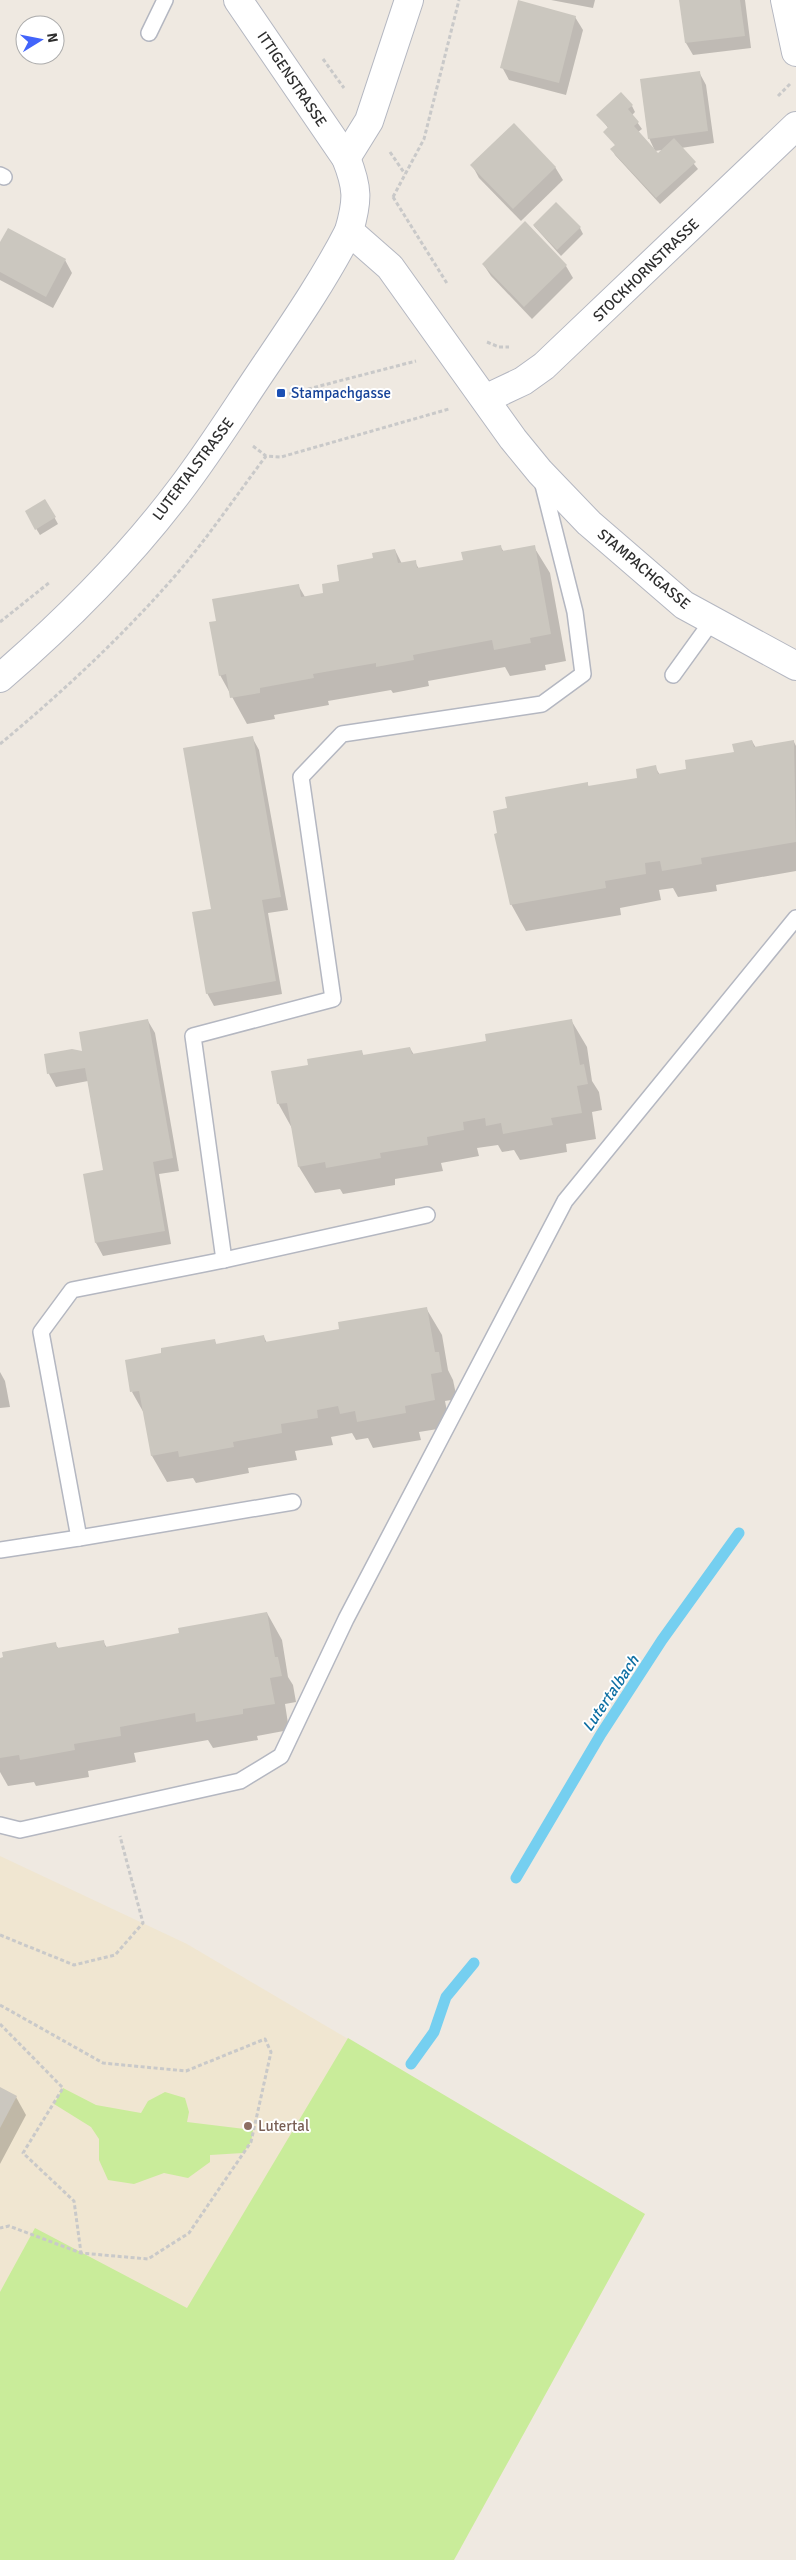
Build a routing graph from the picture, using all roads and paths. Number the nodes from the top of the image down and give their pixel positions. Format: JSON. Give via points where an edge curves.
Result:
{"nodes":[{"id":1,"x":165,"y":0,"type":"edge"},
{"id":2,"x":238,"y":0,"type":"edge"},
{"id":3,"x":409,"y":0,"type":"edge"},
{"id":4,"x":459,"y":0,"type":"edge"},
{"id":5,"x":785,"y":0,"type":"edge"},
{"id":6,"x":149,"y":33,"type":"dead end"},
{"id":7,"x":796,"y":52,"type":"edge"},
{"id":8,"x":796,"y":126,"type":"edge"},
{"id":9,"x":346,"y":158,"type":"junction"},
{"id":10,"x":349,"y":231,"type":"junction"},
{"id":11,"x":448,"y":286,"type":"dead end"},
{"id":12,"x":446,"y":346,"type":"junction"},
{"id":13,"x":485,"y":399,"type":"junction"},
{"id":14,"x":239,"y":407,"type":"junction"},
{"id":15,"x":540,"y":472,"type":"junction"},
{"id":16,"x":712,"y":621,"type":"junction"},
{"id":17,"x":796,"y":666,"type":"edge"},
{"id":18,"x":673,"y":675,"type":"dead end"},
{"id":19,"x":0,"y":678,"type":"edge"},
{"id":20,"x":0,"y":744,"type":"edge"},
{"id":21,"x":796,"y":918,"type":"edge"},
{"id":22,"x":427,"y":1215,"type":"dead end"},
{"id":23,"x":224,"y":1260,"type":"junction"},
{"id":24,"x":293,"y":1502,"type":"dead end"},
{"id":25,"x":79,"y":1538,"type":"junction"},
{"id":26,"x":0,"y":1550,"type":"edge"},
{"id":27,"x":112,"y":1809,"type":"junction"},
{"id":28,"x":0,"y":1825,"type":"edge"},
{"id":29,"x":0,"y":1936,"type":"edge"},
{"id":30,"x":0,"y":2005,"type":"edge"},
{"id":31,"x":0,"y":2024,"type":"edge"},
{"id":32,"x":0,"y":2228,"type":"edge"},
{"id":33,"x":81,"y":2252,"type":"junction"}],
"edges":[{"from":1,"to":6,"type":"lane"},
{"from":2,"to":9,"type":"street","name":"ITTIGENSTRASSE"},
{"from":3,"to":9,"type":"street","via":[[369,121]]},
{"from":4,"to":11,"type":"path","via":[[424,139],[393,197]]},
{"from":5,"to":7,"type":"street"},
{"from":8,"to":13,"type":"street","name":"STOCKHORNSTRASSE","via":[[544,366],[523,381]]},
{"from":9,"to":10,"type":"street","name":"ITTIGENSTRASSE","via":[[357,195]]},
{"from":10,"to":12,"type":"street","name":"STAMPACHGASSE","via":[[390,267]]},
{"from":10,"to":14,"type":"street","name":"LUTERTALSTRASSE"},
{"from":12,"to":13,"type":"street","name":"STAMPACHGASSE"},
{"from":12,"to":14,"type":"path","via":[[431,357]]},
{"from":13,"to":15,"type":"street","name":"STAMPACHGASSE"},
{"from":13,"to":20,"type":"path","via":[[281,457],[266,456],[181,568],[132,624],[82,674]]},
{"from":14,"to":19,"type":"street","name":"LUTERTALSTRASSE","via":[[179,491],[120,560],[44,640]]},
{"from":15,"to":16,"type":"street","name":"STAMPACHGASSE","via":[[641,570],[684,605]]},
{"from":15,"to":23,"type":"lane","via":[[575,612],[583,674],[542,704],[342,734],[301,777],[333,1000],[193,1036]]},
{"from":16,"to":17,"type":"street","name":"STAMPACHGASSE"},
{"from":16,"to":18,"type":"lane"},
{"from":21,"to":27,"type":"lane","via":[[565,1201],[346,1619],[282,1756],[240,1780]]},
{"from":22,"to":23,"type":"lane"},
{"from":23,"to":25,"type":"lane","via":[[72,1290],[41,1332]]},
{"from":24,"to":25,"type":"lane"},
{"from":25,"to":26,"type":"lane"},
{"from":27,"to":28,"type":"lane","via":[[20,1830]]},
{"from":27,"to":29,"type":"path","via":[[143,1923],[138,1929],[115,1955],[74,1965]]},
{"from":30,"to":33,"type":"path","via":[[103,2063],[186,2071],[265,2039],[271,2052],[251,2142],[190,2232],[148,2259]]},
{"from":31,"to":33,"type":"path","via":[[63,2088],[23,2153],[74,2201]]},
{"from":32,"to":33,"type":"path","via":[[9,2226]]}]}
